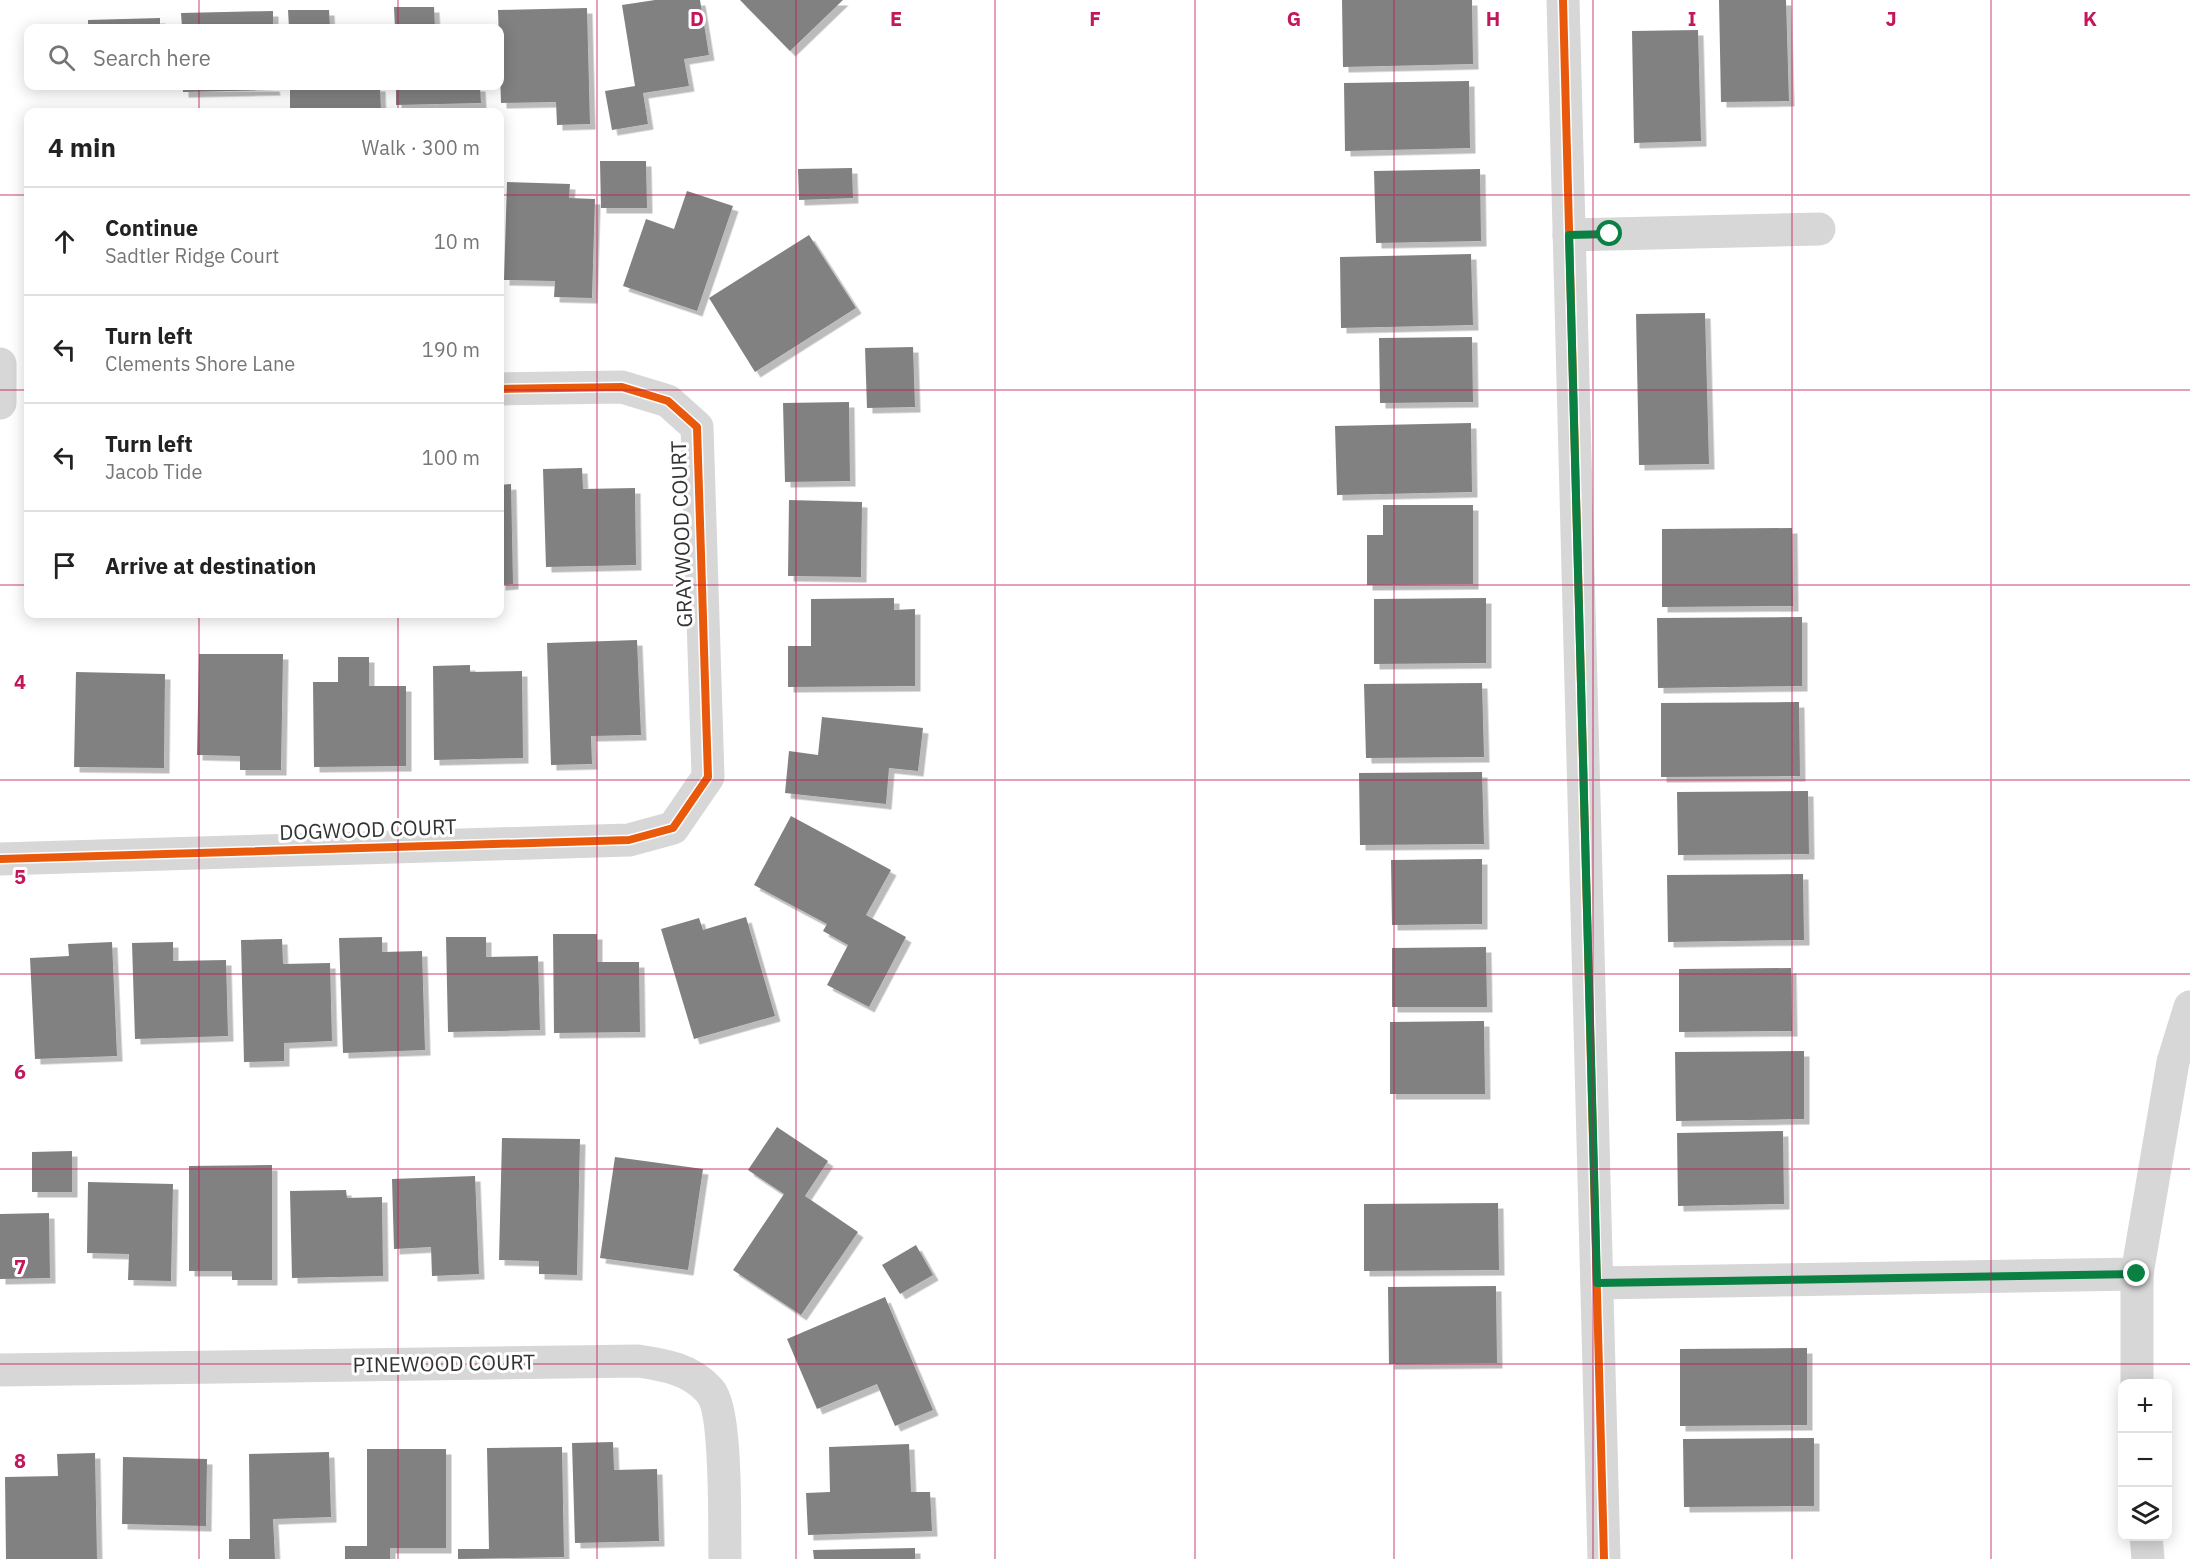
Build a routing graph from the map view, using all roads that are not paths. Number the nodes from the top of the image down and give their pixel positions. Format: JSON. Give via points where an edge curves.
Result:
{"nodes":[{"id":1,"x":1563,"y":0,"type":"edge"},
{"id":2,"x":1819,"y":230,"type":"dead end"},
{"id":3,"x":1569,"y":235,"type":"junction"},
{"id":4,"x":0,"y":364,"type":"edge"},
{"id":5,"x":504,"y":389,"type":"edge"},
{"id":6,"x":7,"y":398,"type":"edge"},
{"id":7,"x":708,"y":777,"type":"joint"},
{"id":8,"x":0,"y":859,"type":"edge"},
{"id":9,"x":2190,"y":1007,"type":"edge"},
{"id":10,"x":2137,"y":1274,"type":"junction"},
{"id":11,"x":1597,"y":1283,"type":"junction"},
{"id":12,"x":0,"y":1370,"type":"edge"},
{"id":13,"x":2137,"y":1379,"type":"edge"},
{"id":14,"x":2146,"y":1541,"type":"edge"},
{"id":15,"x":725,"y":1559,"type":"edge"},
{"id":16,"x":1604,"y":1559,"type":"edge"},
{"id":17,"x":2148,"y":1559,"type":"edge"}],
"edges":[{"from":1,"to":3,"type":"street"},
{"from":2,"to":3,"type":"street"},
{"from":3,"to":11,"type":"street"},
{"from":4,"to":6,"type":"street"},
{"from":5,"to":7,"type":"street","name":"GRAYWOOD COURT","via":[[622,387],[668,401],[696,427]]},
{"from":7,"to":8,"type":"street","name":"DOGWOOD COURT","via":[[673,828],[629,840]]},
{"from":9,"to":10,"type":"street","via":[[2173,1062]]},
{"from":10,"to":11,"type":"street"},
{"from":10,"to":13,"type":"street"},
{"from":11,"to":16,"type":"street"},
{"from":12,"to":15,"type":"street","name":"PINEWOOD COURT","via":[[638,1361],[673,1367],[695,1377],[712,1392],[722,1428]]},
{"from":14,"to":17,"type":"street"}]}
